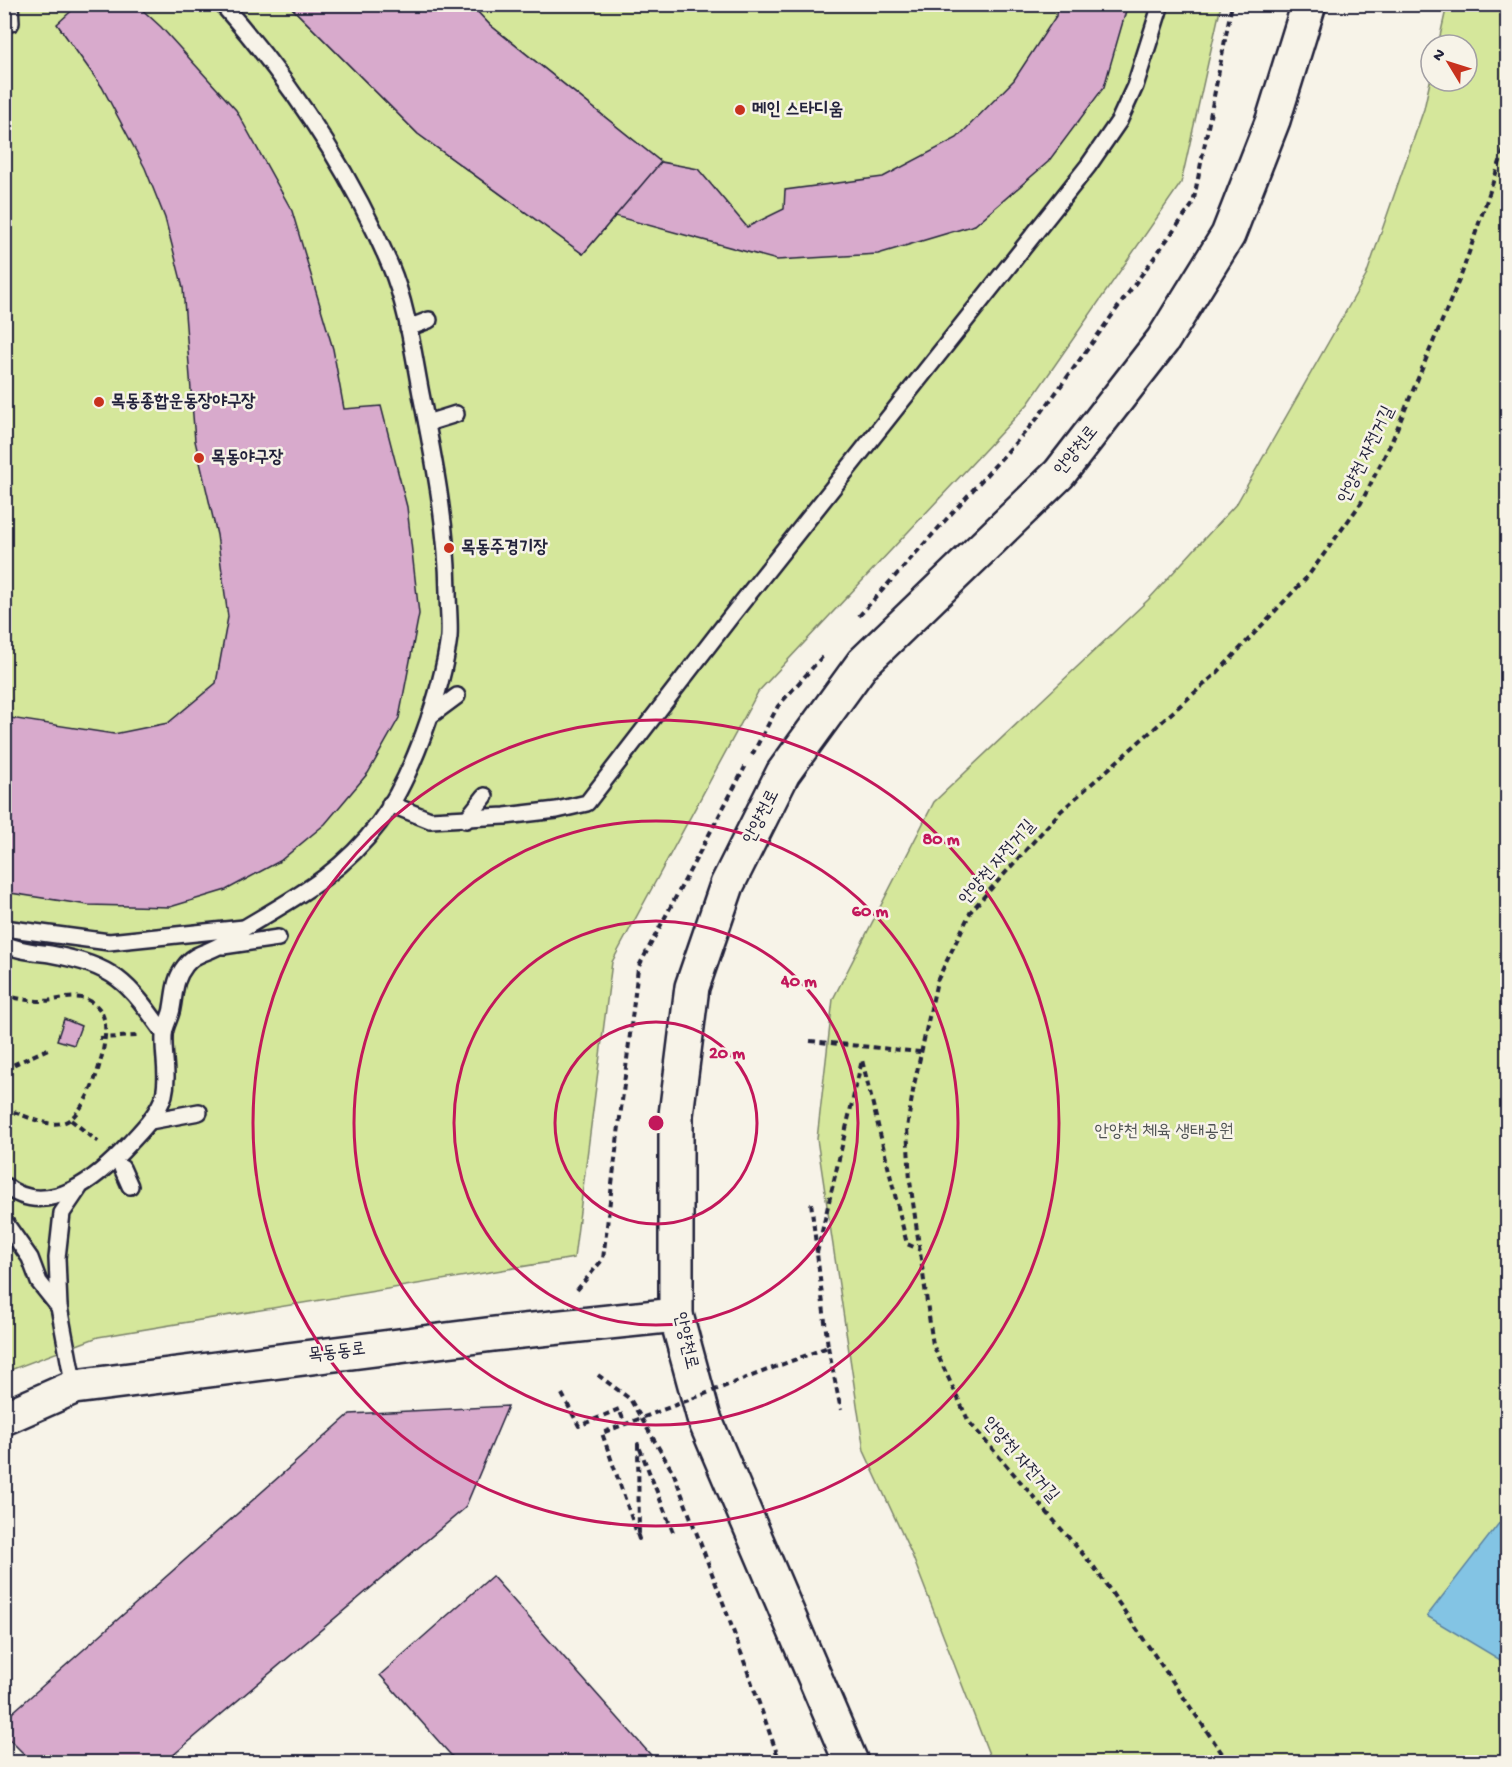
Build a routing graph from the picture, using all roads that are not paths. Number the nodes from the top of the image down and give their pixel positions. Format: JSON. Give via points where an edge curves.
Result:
{"nodes":[{"id":1,"x":10,"y":4,"type":"edge"},
{"id":2,"x":222,"y":4,"type":"edge"},
{"id":3,"x":1161,"y":4,"type":"edge"},
{"id":4,"x":1309,"y":4,"type":"edge"},
{"id":5,"x":11,"y":23,"type":"dead end"},
{"id":6,"x":429,"y":320,"type":"dead end"},
{"id":7,"x":408,"y":328,"type":"junction"},
{"id":8,"x":456,"y":414,"type":"dead end"},
{"id":9,"x":427,"y":423,"type":"junction"},
{"id":10,"x":458,"y":696,"type":"dead end"},
{"id":11,"x":430,"y":716,"type":"junction"},
{"id":12,"x":485,"y":796,"type":"dead end"},
{"id":13,"x":390,"y":804,"type":"junction"},
{"id":14,"x":466,"y":820,"type":"junction"},
{"id":15,"x":4,"y":928,"type":"edge"},
{"id":16,"x":244,"y":928,"type":"junction"},
{"id":17,"x":278,"y":938,"type":"dead end"},
{"id":18,"x":4,"y":943,"type":"edge"},
{"id":19,"x":220,"y":946,"type":"junction"},
{"id":20,"x":164,"y":1033,"type":"junction"},
{"id":21,"x":199,"y":1112,"type":"dead end"},
{"id":22,"x":150,"y":1121,"type":"junction"},
{"id":23,"x":122,"y":1168,"type":"dead end"},
{"id":24,"x":4,"y":1185,"type":"edge"},
{"id":25,"x":130,"y":1186,"type":"dead end"},
{"id":26,"x":79,"y":1188,"type":"junction"},
{"id":27,"x":4,"y":1221,"type":"edge"},
{"id":28,"x":59,"y":1306,"type":"junction"},
{"id":29,"x":676,"y":1315,"type":"junction"},
{"id":30,"x":74,"y":1387,"type":"junction"},
{"id":31,"x":4,"y":1418,"type":"edge"},
{"id":32,"x":851,"y":1762,"type":"edge"}],
"edges":[{"from":1,"to":5,"type":"lane"},
{"from":2,"to":7,"type":"lane","via":[[265,53],[329,146],[391,267]]},
{"from":3,"to":14,"type":"lane","via":[[1135,86],[1119,121],[1088,166],[587,803]]},
{"from":4,"to":29,"type":"main road","name":"안양천로","via":[[1272,120],[1228,235],[1163,340],[1059,474],[863,663],[783,773],[727,885],[692,987],[676,1115]]},
{"from":6,"to":7,"type":"lane"},
{"from":7,"to":9,"type":"lane"},
{"from":8,"to":9,"type":"lane"},
{"from":9,"to":11,"type":"lane","via":[[447,555],[449,636]]},
{"from":10,"to":11,"type":"lane"},
{"from":11,"to":13,"type":"lane","via":[[409,771]]},
{"from":12,"to":14,"type":"lane"},
{"from":13,"to":14,"type":"lane","via":[[430,820]]},
{"from":13,"to":16,"type":"lane","via":[[380,822],[347,860],[307,892]]},
{"from":15,"to":16,"type":"lane","via":[[109,942]]},
{"from":16,"to":19,"type":"lane"},
{"from":17,"to":19,"type":"lane"},
{"from":18,"to":20,"type":"lane","via":[[108,971],[135,993]]},
{"from":19,"to":20,"type":"lane","via":[[198,953],[177,976]]},
{"from":20,"to":22,"type":"lane","via":[[163,1096]]},
{"from":21,"to":22,"type":"lane"},
{"from":22,"to":26,"type":"lane"},
{"from":23,"to":25,"type":"lane"},
{"from":24,"to":26,"type":"lane","via":[[34,1199],[55,1198]]},
{"from":26,"to":28,"type":"lane","via":[[62,1213],[57,1258]]},
{"from":27,"to":28,"type":"lane","via":[[30,1258],[39,1282]]},
{"from":28,"to":30,"type":"lane"},
{"from":29,"to":30,"type":"main road","name":"목동동로"},
{"from":29,"to":32,"type":"main road","name":"안양천로","via":[[704,1418]]},
{"from":30,"to":31,"type":"main road","name":"목동동로"}]}
